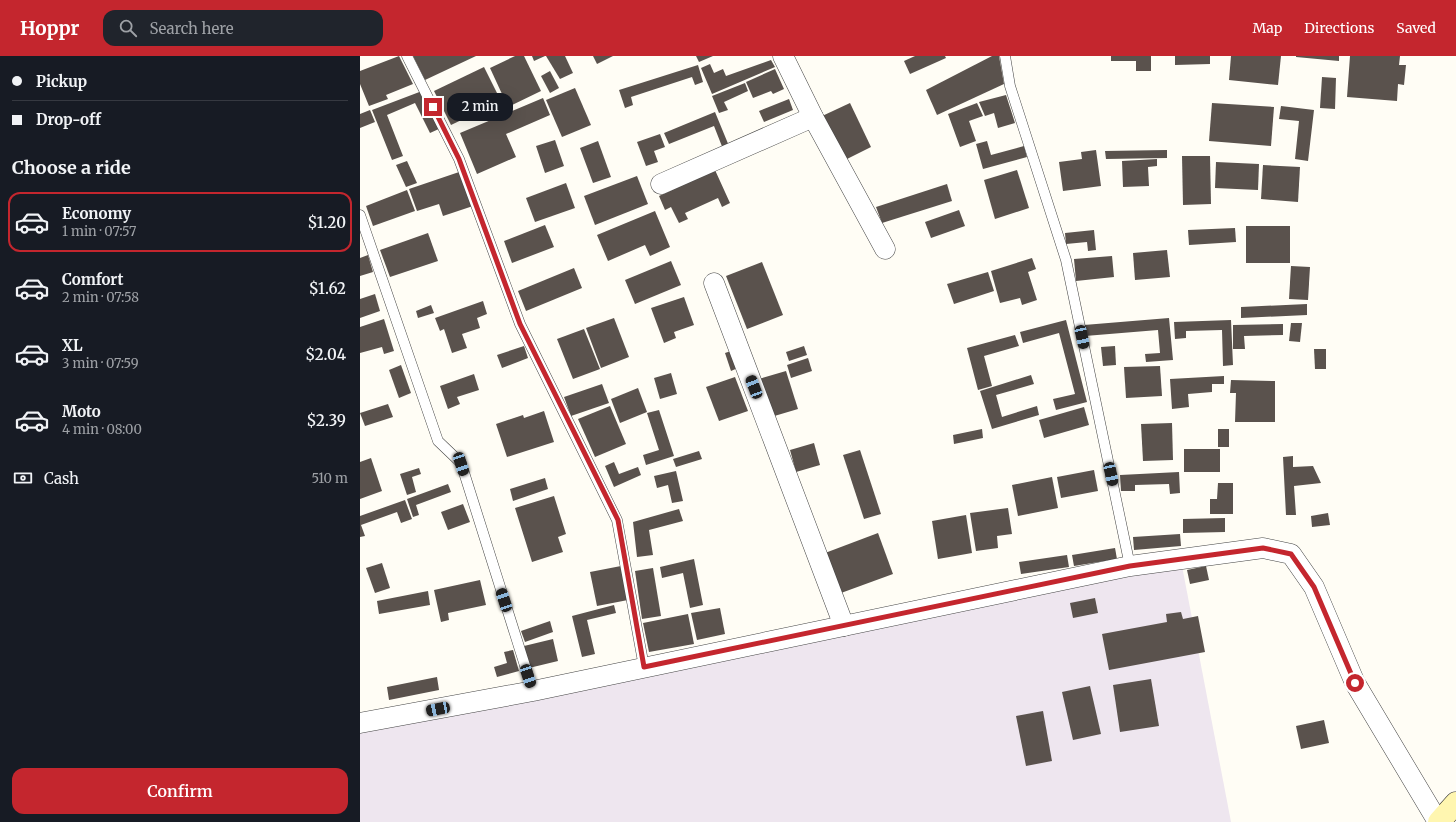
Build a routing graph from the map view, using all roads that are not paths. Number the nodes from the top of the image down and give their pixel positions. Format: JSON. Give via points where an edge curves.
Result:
{"nodes":[{"id":1,"x":407,"y":56,"type":"edge"},
{"id":2,"x":784,"y":56,"type":"edge"},
{"id":3,"x":1005,"y":56,"type":"edge"},
{"id":4,"x":813,"y":117,"type":"junction"},
{"id":5,"x":661,"y":184,"type":"dead end"},
{"id":6,"x":360,"y":215,"type":"edge"},
{"id":7,"x":885,"y":249,"type":"dead end"},
{"id":8,"x":714,"y":283,"type":"dead end"},
{"id":9,"x":1130,"y":566,"type":"junction"},
{"id":10,"x":844,"y":626,"type":"junction"},
{"id":11,"x":644,"y":667,"type":"junction"},
{"id":12,"x":532,"y":691,"type":"junction"},
{"id":13,"x":360,"y":723,"type":"edge"},
{"id":14,"x":1456,"y":803,"type":"edge"},
{"id":15,"x":1438,"y":822,"type":"edge"}],
"edges":[{"from":1,"to":11,"type":"lane","via":[[459,159],[520,324],[618,520]]},
{"from":2,"to":4,"type":"street"},
{"from":3,"to":9,"type":"lane","via":[[1010,86],[1066,260]]},
{"from":4,"to":5,"type":"street"},
{"from":4,"to":7,"type":"street"},
{"from":6,"to":12,"type":"lane","via":[[438,441],[461,464]]},
{"from":8,"to":10,"type":"street"},
{"from":9,"to":10,"type":"street"},
{"from":9,"to":15,"type":"street","via":[[1263,548],[1291,554],[1314,587],[1355,683]]},
{"from":10,"to":11,"type":"street"},
{"from":11,"to":12,"type":"street"},
{"from":12,"to":13,"type":"street"},
{"from":14,"to":15,"type":"street"}]}
